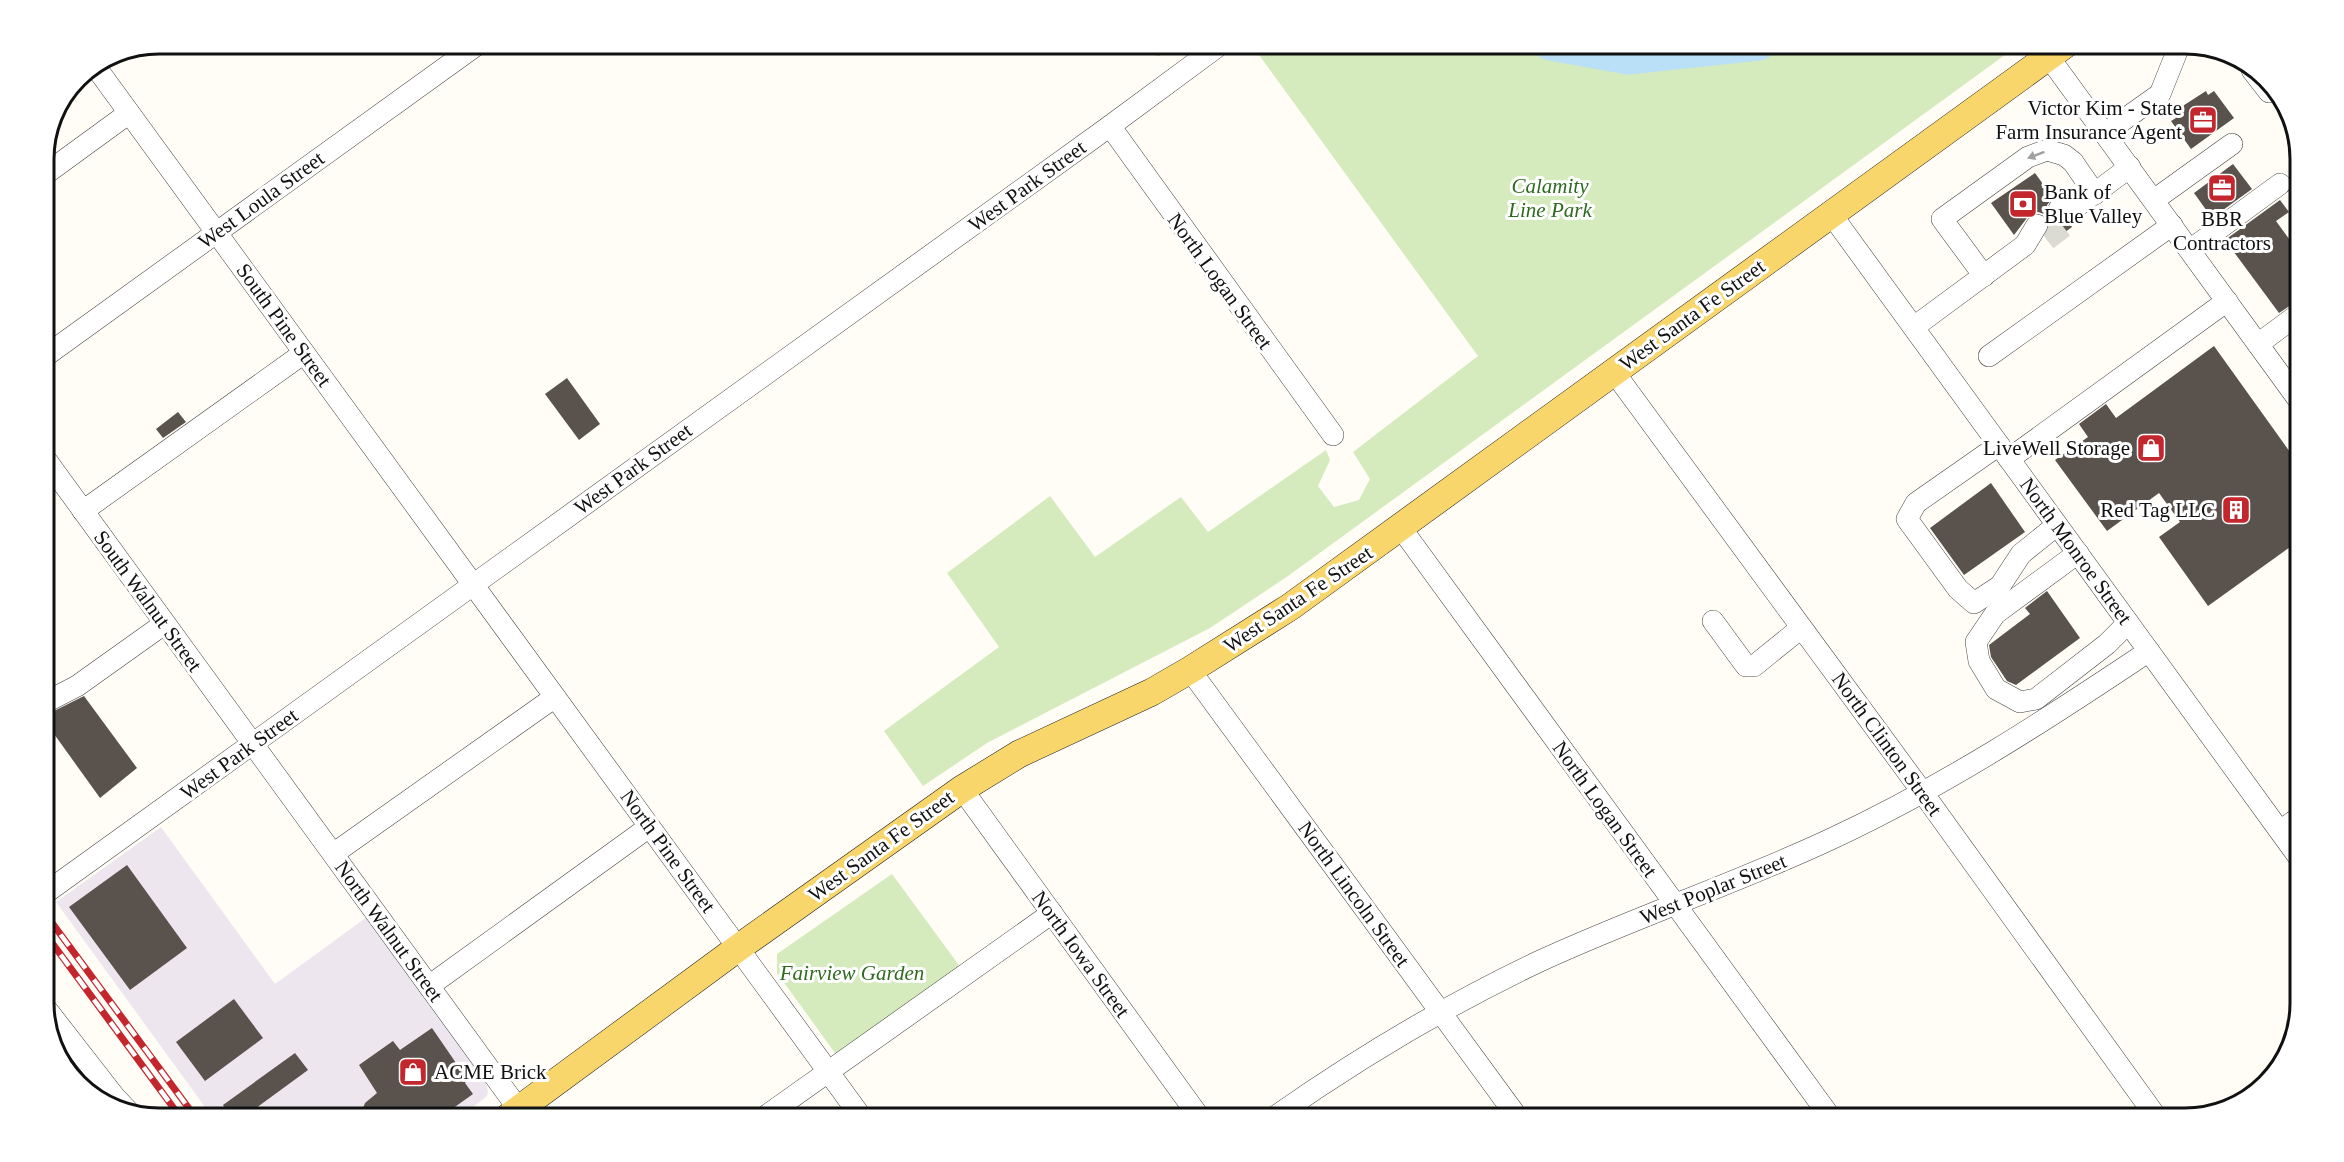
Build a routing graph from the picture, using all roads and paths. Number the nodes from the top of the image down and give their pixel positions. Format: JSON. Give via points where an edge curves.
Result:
{"nodes":[{"id":1,"x":464,"y":54,"type":"edge"},
{"id":2,"x":1207,"y":54,"type":"edge"},
{"id":3,"x":2051,"y":54,"type":"edge"},
{"id":4,"x":2059,"y":54,"type":"edge"},
{"id":5,"x":2176,"y":54,"type":"edge"},
{"id":6,"x":100,"y":73,"type":"edge"},
{"id":7,"x":129,"y":113,"type":"junction"},
{"id":8,"x":1110,"y":126,"type":"junction"},
{"id":9,"x":2105,"y":134,"type":"junction"},
{"id":10,"x":2232,"y":144,"type":"dead end"},
{"id":11,"x":2130,"y":167,"type":"junction"},
{"id":12,"x":54,"y":168,"type":"edge"},
{"id":13,"x":2280,"y":184,"type":"dead end"},
{"id":14,"x":2095,"y":194,"type":"junction"},
{"id":15,"x":2154,"y":200,"type":"junction"},
{"id":16,"x":1831,"y":214,"type":"junction"},
{"id":17,"x":2067,"y":214,"type":"tunnel mouth"},
{"id":18,"x":2172,"y":225,"type":"junction"},
{"id":19,"x":2042,"y":232,"type":"tunnel mouth"},
{"id":20,"x":216,"y":233,"type":"junction"},
{"id":21,"x":2190,"y":250,"type":"junction"},
{"id":22,"x":1984,"y":276,"type":"junction"},
{"id":23,"x":2227,"y":301,"type":"junction"},
{"id":24,"x":2290,"y":320,"type":"edge"},
{"id":25,"x":1914,"y":327,"type":"junction"},
{"id":26,"x":2258,"y":344,"type":"junction"},
{"id":27,"x":54,"y":350,"type":"edge"},
{"id":28,"x":304,"y":353,"type":"junction"},
{"id":29,"x":1989,"y":356,"type":"dead end"},
{"id":30,"x":1614,"y":372,"type":"junction"},
{"id":31,"x":2290,"y":388,"type":"edge"},
{"id":32,"x":1333,"y":435,"type":"dead end"},
{"id":33,"x":2004,"y":452,"type":"junction"},
{"id":34,"x":54,"y":471,"type":"edge"},
{"id":35,"x":83,"y":512,"type":"junction"},
{"id":36,"x":2057,"y":525,"type":"junction"},
{"id":37,"x":1401,"y":528,"type":"junction"},
{"id":38,"x":2078,"y":553,"type":"junction"},
{"id":39,"x":473,"y":585,"type":"junction"},
{"id":40,"x":1713,"y":621,"type":"dead end"},
{"id":41,"x":2128,"y":623,"type":"junction"},
{"id":42,"x":164,"y":624,"type":"junction"},
{"id":43,"x":1801,"y":628,"type":"junction"},
{"id":44,"x":2149,"y":651,"type":"junction"},
{"id":45,"x":1190,"y":670,"type":"junction"},
{"id":46,"x":54,"y":698,"type":"edge"},
{"id":47,"x":555,"y":698,"type":"junction"},
{"id":48,"x":2036,"y":699,"type":"junction"},
{"id":49,"x":2049,"y":718,"type":"junction"},
{"id":50,"x":253,"y":743,"type":"junction"},
{"id":51,"x":962,"y":789,"type":"junction"},
{"id":52,"x":1923,"y":793,"type":"junction"},
{"id":53,"x":2290,"y":824,"type":"edge"},
{"id":54,"x":650,"y":827,"type":"junction"},
{"id":55,"x":2280,"y":831,"type":"junction"},
{"id":56,"x":2290,"y":845,"type":"edge"},
{"id":57,"x":333,"y":854,"type":"junction"},
{"id":58,"x":54,"y":887,"type":"edge"},
{"id":59,"x":1675,"y":905,"type":"junction"},
{"id":60,"x":1052,"y":913,"type":"junction"},
{"id":61,"x":738,"y":948,"type":"junction"},
{"id":62,"x":429,"y":986,"type":"junction"},
{"id":63,"x":1441,"y":1012,"type":"junction"},
{"id":64,"x":56,"y":1021,"type":"edge"},
{"id":65,"x":828,"y":1072,"type":"junction"},
{"id":66,"x":116,"y":1098,"type":"edge"},
{"id":67,"x":512,"y":1108,"type":"edge"},
{"id":68,"x":528,"y":1108,"type":"edge"},
{"id":69,"x":778,"y":1108,"type":"edge"},
{"id":70,"x":854,"y":1108,"type":"edge"},
{"id":71,"x":1192,"y":1108,"type":"edge"},
{"id":72,"x":1290,"y":1108,"type":"edge"},
{"id":73,"x":1510,"y":1108,"type":"edge"},
{"id":74,"x":1823,"y":1108,"type":"edge"},
{"id":75,"x":2149,"y":1108,"type":"edge"}],
"edges":[{"from":1,"to":20,"type":"street","name":"West Loula Street"},
{"from":2,"to":8,"type":"street","name":"West Park Street"},
{"from":3,"to":16,"type":"main road","name":"West Santa Fe Street"},
{"from":4,"to":9,"type":"street"},
{"from":5,"to":9,"type":"street","via":[[2160,94]]},
{"from":6,"to":7,"type":"street","name":"South Pine Street"},
{"from":7,"to":12,"type":"street"},
{"from":7,"to":20,"type":"street","name":"South Pine Street"},
{"from":8,"to":32,"type":"street","name":"North Logan Street"},
{"from":8,"to":39,"type":"street","name":"West Park Street"},
{"from":9,"to":11,"type":"street"},
{"from":10,"to":15,"type":"street"},
{"from":11,"to":14,"type":"street"},
{"from":11,"to":15,"type":"street"},
{"from":13,"to":21,"type":"street"},
{"from":14,"to":17,"type":"street"},
{"from":14,"to":22,"type":"street","one_way":true,"via":[[2073,162],[2047,150],[2028,157],[1942,219]]},
{"from":15,"to":18,"type":"street"},
{"from":16,"to":25,"type":"street","name":"North Monroe Street"},
{"from":16,"to":30,"type":"main road","name":"West Santa Fe Street"},
{"from":18,"to":21,"type":"street"},
{"from":18,"to":29,"type":"street"},
{"from":19,"to":22,"type":"street"},
{"from":20,"to":27,"type":"street","name":"West Loula Street"},
{"from":20,"to":28,"type":"street","name":"South Pine Street"},
{"from":21,"to":23,"type":"street"},
{"from":22,"to":25,"type":"street"},
{"from":23,"to":26,"type":"street"},
{"from":23,"to":33,"type":"street"},
{"from":24,"to":26,"type":"street"},
{"from":25,"to":33,"type":"street","name":"North Monroe Street"},
{"from":26,"to":31,"type":"street"},
{"from":28,"to":35,"type":"street"},
{"from":28,"to":39,"type":"street","name":"South Pine Street"},
{"from":30,"to":37,"type":"main road","name":"West Santa Fe Street"},
{"from":30,"to":43,"type":"street","name":"North Clinton Street"},
{"from":33,"to":36,"type":"street","name":"North Monroe Street"},
{"from":33,"to":36,"type":"street","via":[[1916,503],[1907,519],[1958,589],[1974,603],[2000,586],[2021,554]]},
{"from":34,"to":35,"type":"street","name":"South Walnut Street"},
{"from":35,"to":42,"type":"street","name":"South Walnut Street"},
{"from":36,"to":38,"type":"street","name":"North Monroe Street"},
{"from":37,"to":45,"type":"main road","name":"West Santa Fe Street","via":[[1290,607]]},
{"from":37,"to":59,"type":"street","name":"North Logan Street"},
{"from":38,"to":41,"type":"street","name":"North Monroe Street"},
{"from":38,"to":48,"type":"street","via":[[1995,614],[1976,642],[1979,661],[1996,689],[2020,702]]},
{"from":39,"to":47,"type":"street","name":"North Pine Street"},
{"from":39,"to":50,"type":"street","name":"West Park Street"},
{"from":40,"to":43,"type":"street","via":[[1746,666],[1754,666]]},
{"from":41,"to":44,"type":"street","name":"North Monroe Street"},
{"from":41,"to":48,"type":"street"},
{"from":42,"to":46,"type":"street"},
{"from":42,"to":50,"type":"street","name":"South Walnut Street"},
{"from":43,"to":52,"type":"street","name":"North Clinton Street"},
{"from":44,"to":49,"type":"street","name":"West Poplar Street"},
{"from":44,"to":55,"type":"street","name":"North Monroe Street"},
{"from":45,"to":51,"type":"main road","name":"West Santa Fe Street","via":[[1019,754]]},
{"from":45,"to":63,"type":"street","name":"North Lincoln Street"},
{"from":47,"to":54,"type":"street","name":"North Pine Street"},
{"from":47,"to":57,"type":"street"},
{"from":48,"to":49,"type":"street"},
{"from":49,"to":52,"type":"street","name":"West Poplar Street"},
{"from":50,"to":57,"type":"street","name":"North Walnut Street"},
{"from":50,"to":58,"type":"street","name":"West Park Street"},
{"from":51,"to":60,"type":"street","name":"North Iowa Street"},
{"from":51,"to":61,"type":"main road","name":"West Santa Fe Street"},
{"from":52,"to":59,"type":"street","name":"West Poplar Street","via":[[1801,853]]},
{"from":52,"to":75,"type":"street","name":"North Clinton Street"},
{"from":53,"to":55,"type":"street"},
{"from":54,"to":61,"type":"street","name":"North Pine Street"},
{"from":54,"to":62,"type":"street"},
{"from":55,"to":56,"type":"street","name":"North Monroe Street"},
{"from":57,"to":62,"type":"street","name":"North Walnut Street"},
{"from":59,"to":63,"type":"street","name":"West Poplar Street","via":[[1541,961]]},
{"from":59,"to":74,"type":"street","name":"North Logan Street"},
{"from":60,"to":65,"type":"street"},
{"from":60,"to":71,"type":"street","name":"North Iowa Street"},
{"from":61,"to":65,"type":"street","name":"North Pine Street"},
{"from":61,"to":68,"type":"main road","name":"West Santa Fe Street"},
{"from":62,"to":67,"type":"street","name":"North Walnut Street"},
{"from":63,"to":72,"type":"street","name":"West Poplar Street"},
{"from":63,"to":73,"type":"street","name":"North Lincoln Street"},
{"from":64,"to":66,"type":"street"},
{"from":65,"to":69,"type":"street"},
{"from":65,"to":70,"type":"street","name":"North Pine Street"}]}
